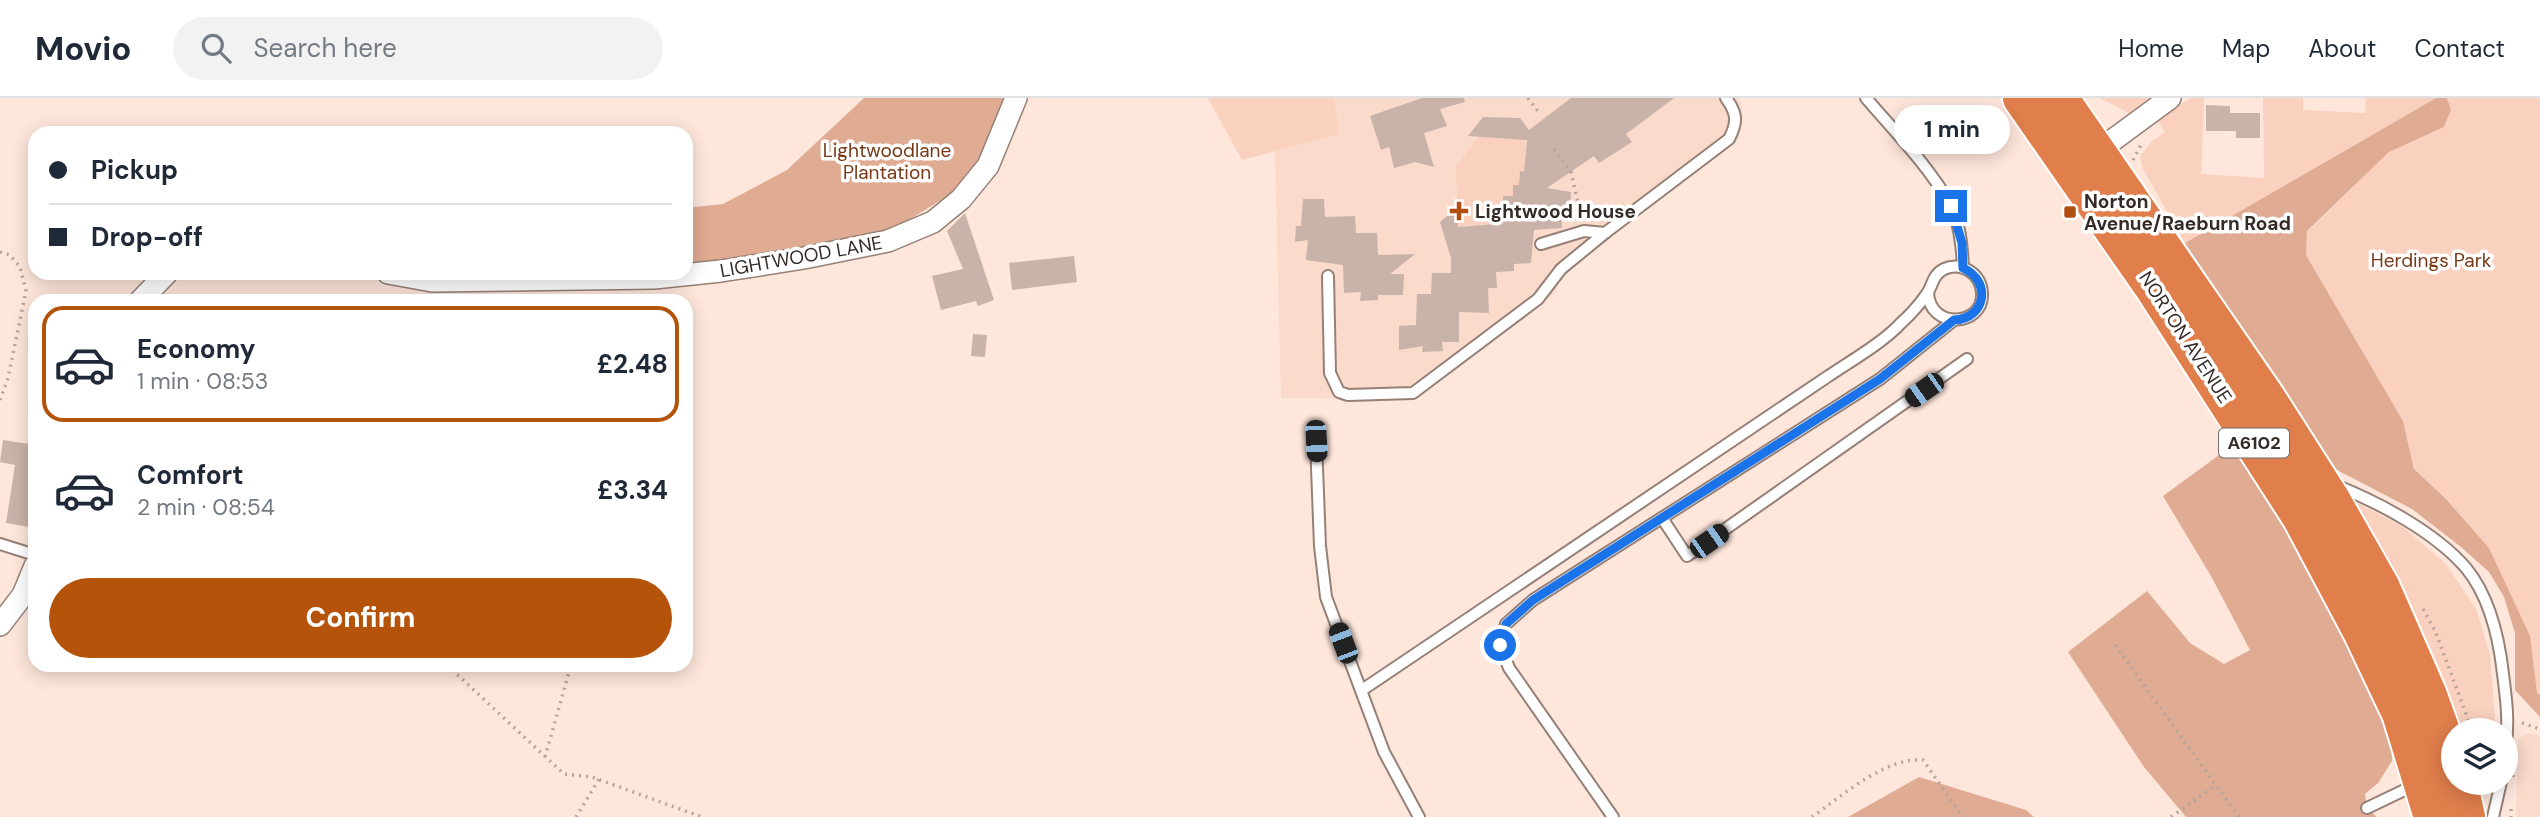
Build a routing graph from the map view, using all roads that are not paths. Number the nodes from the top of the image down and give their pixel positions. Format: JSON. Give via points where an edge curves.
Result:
{"nodes":[{"id":1,"x":1016,"y":98,"type":"edge"},
{"id":2,"x":1726,"y":98,"type":"edge"},
{"id":3,"x":1866,"y":98,"type":"edge"},
{"id":4,"x":2022,"y":98,"type":"edge"},
{"id":5,"x":2059,"y":98,"type":"edge"},
{"id":6,"x":2170,"y":98,"type":"edge"},
{"id":7,"x":2098,"y":151,"type":"junction"},
{"id":8,"x":1605,"y":233,"type":"junction"},
{"id":9,"x":1541,"y":244,"type":"dead end"},
{"id":10,"x":1963,"y":268,"type":"junction"},
{"id":11,"x":693,"y":274,"type":"edge"},
{"id":12,"x":1328,"y":276,"type":"dead end"},
{"id":13,"x":160,"y":280,"type":"edge"},
{"id":14,"x":426,"y":280,"type":"edge"},
{"id":15,"x":506,"y":280,"type":"edge"},
{"id":16,"x":1928,"y":292,"type":"junction"},
{"id":17,"x":147,"y":294,"type":"edge"},
{"id":18,"x":1954,"y":320,"type":"junction"},
{"id":19,"x":1967,"y":359,"type":"dead end"},
{"id":20,"x":1316,"y":441,"type":"dead end"},
{"id":21,"x":2317,"y":478,"type":"junction"},
{"id":22,"x":1662,"y":518,"type":"junction"},
{"id":23,"x":0,"y":544,"type":"edge"},
{"id":24,"x":28,"y":553,"type":"edge"},
{"id":25,"x":28,"y":583,"type":"edge"},
{"id":26,"x":0,"y":625,"type":"edge"},
{"id":27,"x":1362,"y":690,"type":"junction"},
{"id":28,"x":2509,"y":718,"type":"edge"},
{"id":29,"x":2441,"y":773,"type":"edge"},
{"id":30,"x":2441,"y":777,"type":"edge"},
{"id":31,"x":2441,"y":779,"type":"edge"},
{"id":32,"x":2452,"y":795,"type":"edge"},
{"id":33,"x":2502,"y":795,"type":"edge"},
{"id":34,"x":2367,"y":808,"type":"dead end"},
{"id":35,"x":1419,"y":817,"type":"edge"},
{"id":36,"x":1613,"y":817,"type":"edge"},
{"id":37,"x":2466,"y":817,"type":"edge"},
{"id":38,"x":2493,"y":817,"type":"edge"}],
"edges":[{"from":1,"to":11,"type":"street","name":"LIGHTWOOD LANE","via":[[988,166],[961,199],[933,222],[888,241]]},
{"from":2,"to":8,"type":"lane","via":[[1737,121],[1729,139]]},
{"from":3,"to":10,"type":"lane","via":[[1951,206],[1962,243]]},
{"from":4,"to":30,"type":"highway","name":"NORTON AVENUE","number":"A6102","via":[[2155,289],[2302,518],[2401,713]]},
{"from":5,"to":7,"type":"highway","name":"NORTON AVENUE","number":"A6102"},
{"from":6,"to":7,"type":"street"},
{"from":7,"to":21,"type":"highway","name":"NORTON AVENUE","number":"A6102"},
{"from":8,"to":9,"type":"lane","via":[[1584,232]]},
{"from":8,"to":12,"type":"lane","via":[[1561,268],[1538,299],[1413,393],[1339,392],[1330,373]]},
{"from":10,"to":16,"type":"lane","via":[[1942,270]]},
{"from":10,"to":18,"type":"lane","via":[[1978,279],[1982,300],[1968,317]]},
{"from":13,"to":17,"type":"street"},
{"from":14,"to":15,"type":"street","name":"LIGHTWOOD LANE"},
{"from":16,"to":18,"type":"lane","via":[[1937,314]]},
{"from":16,"to":27,"type":"lane","via":[[1899,326],[1827,377]]},
{"from":18,"to":22,"type":"lane","via":[[1880,379]]},
{"from":19,"to":22,"type":"lane","via":[[1687,556]]},
{"from":20,"to":27,"type":"lane","via":[[1325,597]]},
{"from":21,"to":28,"type":"lane","via":[[2362,495],[2424,533],[2467,569],[2483,596],[2500,646]]},
{"from":21,"to":29,"type":"highway","name":"NORTON AVENUE","number":"A6102","via":[[2381,588],[2427,692]]},
{"from":22,"to":36,"type":"lane","via":[[1533,600],[1506,624],[1500,645],[1509,668]]},
{"from":23,"to":24,"type":"lane"},
{"from":25,"to":26,"type":"street"},
{"from":27,"to":35,"type":"lane","via":[[1384,752]]},
{"from":31,"to":34,"type":"lane"},
{"from":32,"to":37,"type":"highway","name":"NORTON AVENUE","number":"A6102"},
{"from":33,"to":38,"type":"lane"}]}
